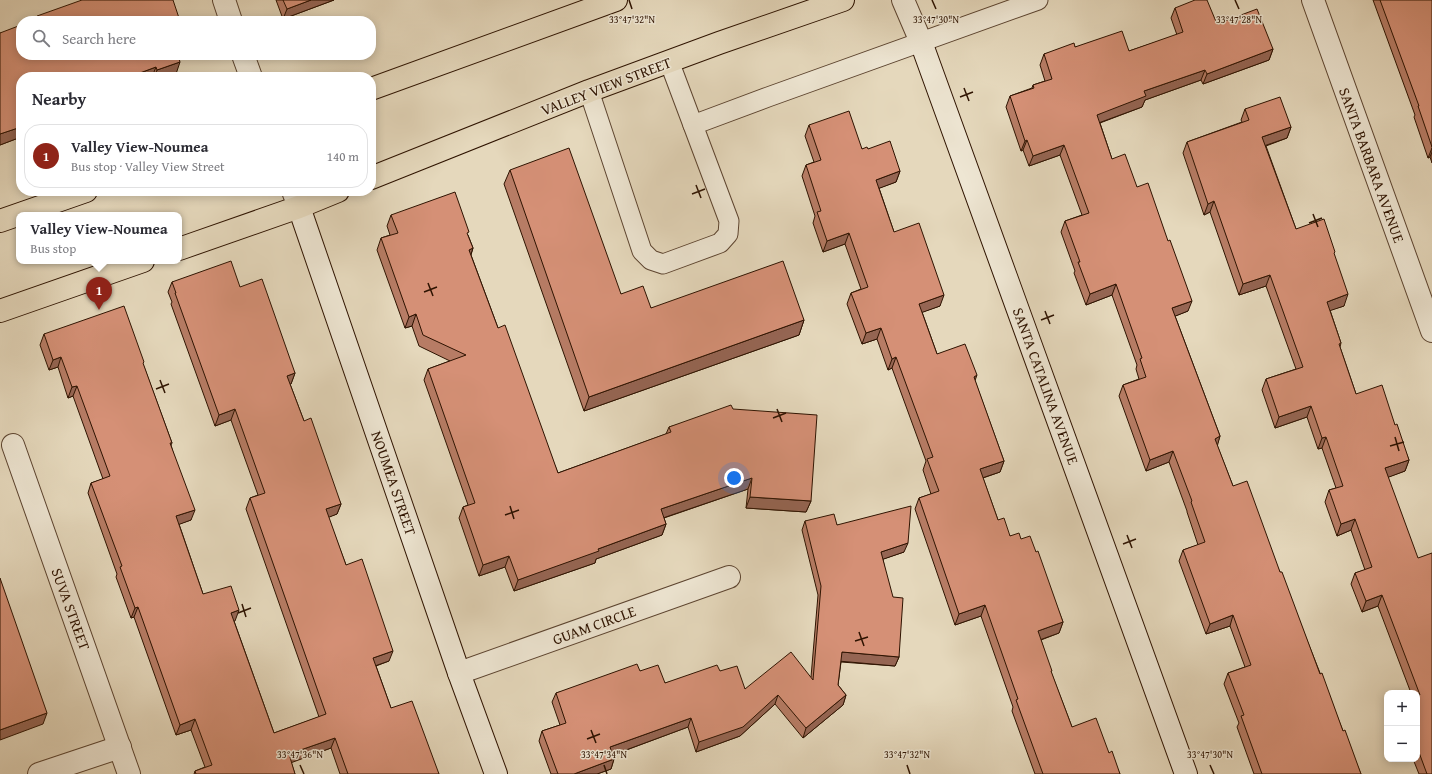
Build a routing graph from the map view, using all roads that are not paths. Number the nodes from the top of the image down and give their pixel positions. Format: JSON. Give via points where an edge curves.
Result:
{"nodes":[{"id":1,"x":224,"y":0,"type":"edge"},
{"id":2,"x":616,"y":0,"type":"edge"},
{"id":3,"x":843,"y":0,"type":"edge"},
{"id":4,"x":903,"y":0,"type":"edge"},
{"id":5,"x":1038,"y":0,"type":"edge"},
{"id":6,"x":1313,"y":0,"type":"edge"},
{"id":7,"x":229,"y":16,"type":"edge"},
{"id":8,"x":921,"y":42,"type":"junction"},
{"id":9,"x":245,"y":60,"type":"edge"},
{"id":10,"x":669,"y":61,"type":"junction"},
{"id":11,"x":249,"y":72,"type":"edge"},
{"id":12,"x":376,"y":87,"type":"edge"},
{"id":13,"x":589,"y":91,"type":"junction"},
{"id":14,"x":693,"y":125,"type":"junction"},
{"id":15,"x":376,"y":176,"type":"edge"},
{"id":16,"x":72,"y":196,"type":"edge"},
{"id":17,"x":312,"y":196,"type":"edge"},
{"id":18,"x":296,"y":199,"type":"edge"},
{"id":19,"x":26,"y":212,"type":"edge"},
{"id":20,"x":16,"y":215,"type":"edge"},
{"id":21,"x":0,"y":221,"type":"edge"},
{"id":22,"x":182,"y":247,"type":"edge"},
{"id":23,"x":134,"y":264,"type":"edge"},
{"id":24,"x":0,"y":311,"type":"edge"},
{"id":25,"x":1432,"y":331,"type":"edge"},
{"id":26,"x":13,"y":445,"type":"dead end"},
{"id":27,"x":730,"y":577,"type":"dead end"},
{"id":28,"x":459,"y":673,"type":"junction"},
{"id":29,"x":120,"y":747,"type":"junction"},
{"id":30,"x":39,"y":774,"type":"edge"},
{"id":31,"x":129,"y":774,"type":"edge"},
{"id":32,"x":496,"y":774,"type":"edge"},
{"id":33,"x":1186,"y":774,"type":"edge"}],
"edges":[{"from":1,"to":7,"type":"street"},
{"from":2,"to":12,"type":"main road"},
{"from":3,"to":10,"type":"main road","name":"VALLEY VIEW STREET"},
{"from":4,"to":8,"type":"street","name":"SANTA CATALINA AVENUE"},
{"from":5,"to":8,"type":"lane"},
{"from":6,"to":25,"type":"street","name":"SANTA BARBARA AVENUE"},
{"from":8,"to":14,"type":"lane"},
{"from":8,"to":33,"type":"street","name":"SANTA CATALINA AVENUE"},
{"from":9,"to":11,"type":"street"},
{"from":10,"to":13,"type":"main road","name":"VALLEY VIEW STREET"},
{"from":10,"to":14,"type":"lane"},
{"from":13,"to":14,"type":"lane","via":[[642,250],[651,260],[663,264],[720,244],[728,234],[729,221]]},
{"from":13,"to":15,"type":"main road","name":"VALLEY VIEW STREET"},
{"from":16,"to":19,"type":"main road"},
{"from":17,"to":18,"type":"main road"},
{"from":18,"to":22,"type":"main road"},
{"from":18,"to":28,"type":"street","name":"NOUMEA STREET"},
{"from":20,"to":21,"type":"main road"},
{"from":23,"to":24,"type":"main road"},
{"from":26,"to":29,"type":"street","name":"SUVA STREET"},
{"from":27,"to":28,"type":"street","name":"GUAM CIRCLE"},
{"from":28,"to":32,"type":"street","name":"NOUMEA STREET"},
{"from":29,"to":30,"type":"street"},
{"from":29,"to":31,"type":"street","name":"SUVA STREET"}]}
